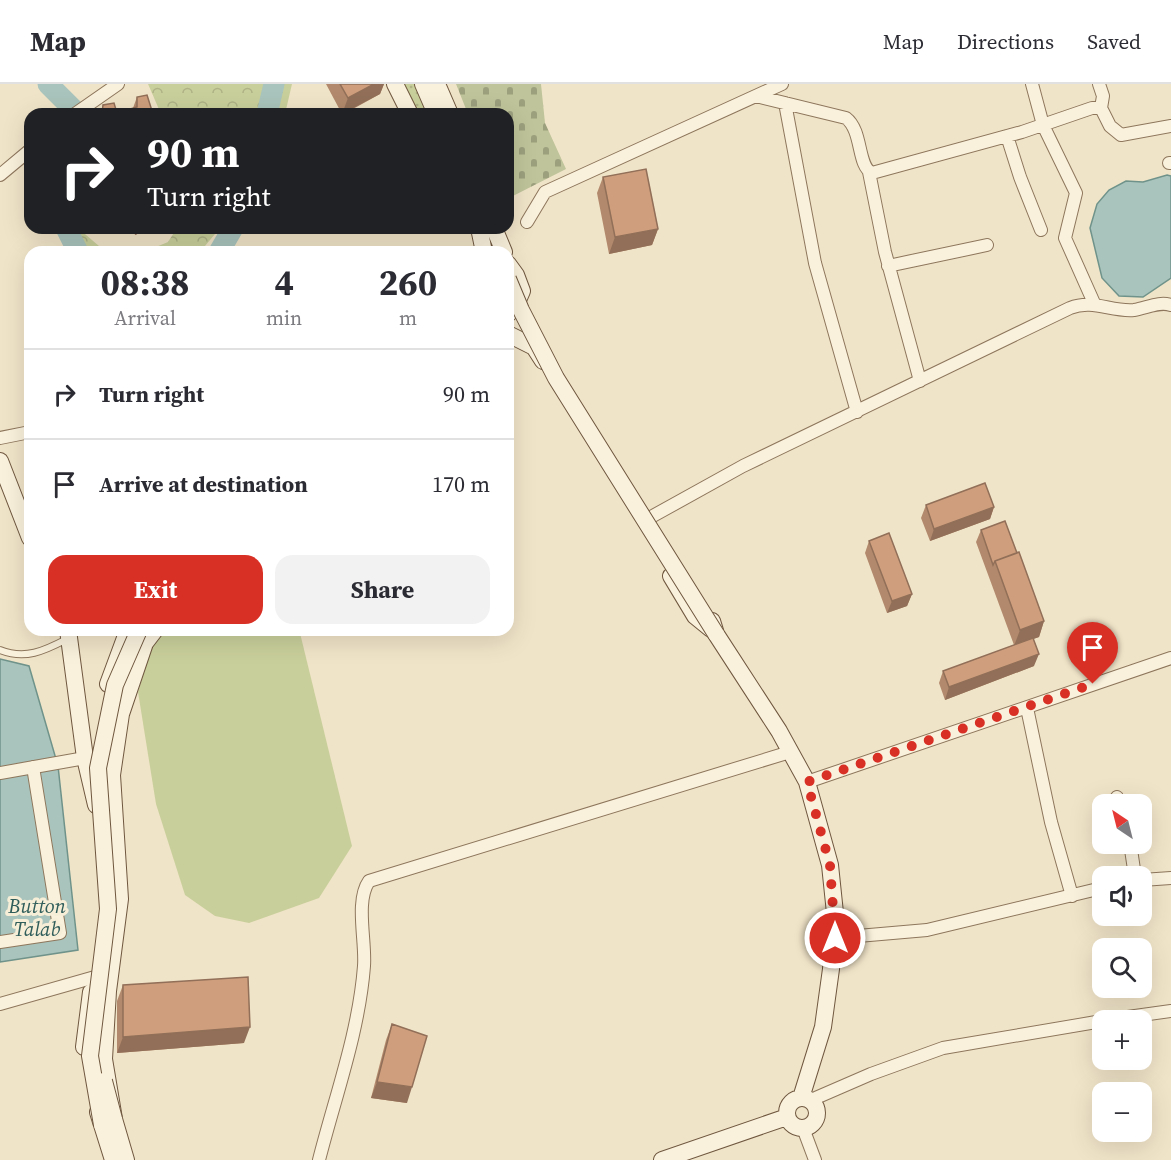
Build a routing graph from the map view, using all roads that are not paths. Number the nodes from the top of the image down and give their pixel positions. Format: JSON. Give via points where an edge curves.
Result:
{"nodes":[{"id":1,"x":118,"y":84,"type":"edge"},
{"id":2,"x":395,"y":84,"type":"edge"},
{"id":3,"x":425,"y":84,"type":"edge"},
{"id":4,"x":435,"y":84,"type":"edge"},
{"id":5,"x":782,"y":84,"type":"edge"},
{"id":6,"x":1032,"y":84,"type":"edge"},
{"id":7,"x":1099,"y":84,"type":"edge"},
{"id":8,"x":761,"y":90,"type":"edge"},
{"id":9,"x":785,"y":103,"type":"junction"},
{"id":10,"x":83,"y":108,"type":"edge"},
{"id":11,"x":407,"y":108,"type":"edge"},
{"id":12,"x":435,"y":108,"type":"edge"},
{"id":13,"x":443,"y":108,"type":"edge"},
{"id":14,"x":447,"y":108,"type":"edge"},
{"id":15,"x":1101,"y":108,"type":"junction"},
{"id":16,"x":1043,"y":125,"type":"junction"},
{"id":17,"x":1171,"y":126,"type":"edge"},
{"id":18,"x":1007,"y":136,"type":"junction"},
{"id":19,"x":24,"y":155,"type":"edge"},
{"id":20,"x":869,"y":172,"type":"junction"},
{"id":21,"x":0,"y":175,"type":"edge"},
{"id":22,"x":527,"y":222,"type":"dead end"},
{"id":23,"x":1041,"y":230,"type":"dead end"},
{"id":24,"x":987,"y":245,"type":"dead end"},
{"id":25,"x":888,"y":266,"type":"junction"},
{"id":26,"x":514,"y":277,"type":"edge"},
{"id":27,"x":514,"y":285,"type":"edge"},
{"id":28,"x":1171,"y":290,"type":"edge"},
{"id":29,"x":522,"y":291,"type":"junction"},
{"id":30,"x":1094,"y":303,"type":"junction"},
{"id":31,"x":514,"y":304,"type":"edge"},
{"id":32,"x":1167,"y":304,"type":"edge"},
{"id":33,"x":514,"y":337,"type":"edge"},
{"id":34,"x":920,"y":381,"type":"junction"},
{"id":35,"x":857,"y":412,"type":"junction"},
{"id":36,"x":24,"y":433,"type":"edge"},
{"id":37,"x":0,"y":438,"type":"edge"},
{"id":38,"x":0,"y":461,"type":"edge"},
{"id":39,"x":651,"y":517,"type":"junction"},
{"id":40,"x":24,"y":523,"type":"edge"},
{"id":41,"x":716,"y":634,"type":"junction"},
{"id":42,"x":61,"y":636,"type":"edge"},
{"id":43,"x":69,"y":636,"type":"edge"},
{"id":44,"x":128,"y":636,"type":"edge"},
{"id":45,"x":136,"y":636,"type":"edge"},
{"id":46,"x":145,"y":636,"type":"edge"},
{"id":47,"x":151,"y":636,"type":"edge"},
{"id":48,"x":0,"y":650,"type":"edge"},
{"id":49,"x":1171,"y":658,"type":"edge"},
{"id":50,"x":1027,"y":708,"type":"junction"},
{"id":51,"x":790,"y":752,"type":"junction"},
{"id":52,"x":85,"y":758,"type":"junction"},
{"id":53,"x":33,"y":767,"type":"junction"},
{"id":54,"x":0,"y":773,"type":"edge"},
{"id":55,"x":807,"y":782,"type":"junction"},
{"id":56,"x":98,"y":815,"type":"junction"},
{"id":57,"x":1171,"y":878,"type":"edge"},
{"id":58,"x":1152,"y":879,"type":"edge"},
{"id":59,"x":1092,"y":891,"type":"edge"},
{"id":60,"x":1072,"y":896,"type":"junction"},
{"id":61,"x":835,"y":938,"type":"junction"},
{"id":62,"x":0,"y":942,"type":"edge"},
{"id":63,"x":102,"y":978,"type":"junction"},
{"id":64,"x":0,"y":1004,"type":"edge"},
{"id":65,"x":1171,"y":1011,"type":"edge"},
{"id":66,"x":1152,"y":1014,"type":"edge"},
{"id":67,"x":1092,"y":1022,"type":"edge"},
{"id":68,"x":806,"y":1099,"type":"junction"},
{"id":69,"x":787,"y":1117,"type":"junction"},
{"id":70,"x":108,"y":1122,"type":"junction"},
{"id":71,"x":803,"y":1128,"type":"junction"},
{"id":72,"x":113,"y":1160,"type":"edge"},
{"id":73,"x":126,"y":1160,"type":"edge"},
{"id":74,"x":319,"y":1160,"type":"edge"},
{"id":75,"x":662,"y":1160,"type":"edge"},
{"id":76,"x":815,"y":1160,"type":"edge"}],
"edges":[{"from":1,"to":10,"type":"street"},
{"from":2,"to":11,"type":"main road"},
{"from":3,"to":12,"type":"main road"},
{"from":4,"to":13,"type":"main road"},
{"from":4,"to":14,"type":"main road"},
{"from":5,"to":8,"type":"street"},
{"from":6,"to":16,"type":"street"},
{"from":7,"to":15,"type":"street"},
{"from":8,"to":9,"type":"street"},
{"from":8,"to":22,"type":"street","via":[[545,192]]},
{"from":9,"to":20,"type":"street","via":[[839,115],[851,122]]},
{"from":9,"to":35,"type":"street","via":[[815,263]]},
{"from":15,"to":16,"type":"street"},
{"from":15,"to":17,"type":"street","via":[[1110,126],[1121,135]]},
{"from":16,"to":18,"type":"street"},
{"from":16,"to":30,"type":"street","via":[[1076,194],[1065,238]]},
{"from":18,"to":20,"type":"street"},
{"from":18,"to":23,"type":"street"},
{"from":19,"to":21,"type":"street"},
{"from":20,"to":25,"type":"street"},
{"from":24,"to":25,"type":"street"},
{"from":25,"to":34,"type":"street"},
{"from":26,"to":29,"type":"main road"},
{"from":27,"to":41,"type":"main road","bridge":true,"via":[[521,310],[556,378]]},
{"from":28,"to":32,"type":"street"},
{"from":29,"to":31,"type":"main road"},
{"from":29,"to":39,"type":"main road","via":[[565,380]]},
{"from":30,"to":32,"type":"street","via":[[1128,310]]},
{"from":30,"to":34,"type":"street","via":[[1070,308]]},
{"from":33,"to":41,"type":"main road","via":[[537,351],[695,616]]},
{"from":34,"to":35,"type":"street"},
{"from":35,"to":39,"type":"street","via":[[743,466]]},
{"from":36,"to":37,"type":"street"},
{"from":38,"to":40,"type":"main road"},
{"from":39,"to":41,"type":"main road","via":[[708,607]]},
{"from":41,"to":51,"type":"main road"},
{"from":42,"to":48,"type":"lane","via":[[30,655]]},
{"from":43,"to":52,"type":"main road"},
{"from":44,"to":56,"type":"main road","via":[[109,680],[93,768]]},
{"from":45,"to":70,"type":"main road","bridge":true,"via":[[115,685],[98,768],[108,909],[90,1056]]},
{"from":46,"to":70,"type":"main road","bridge":true,"via":[[116,714],[108,770],[116,889],[99,1042]]},
{"from":47,"to":63,"type":"main road","via":[[120,714],[112,775],[120,899]]},
{"from":49,"to":50,"type":"street"},
{"from":50,"to":55,"type":"street"},
{"from":50,"to":60,"type":"street","via":[[1051,822]]},
{"from":51,"to":55,"type":"main road"},
{"from":51,"to":74,"type":"street","via":[[369,881],[361,896],[365,941],[359,1003]]},
{"from":52,"to":53,"type":"street"},
{"from":52,"to":56,"type":"main road"},
{"from":53,"to":54,"type":"street"},
{"from":53,"to":62,"type":"street","via":[[60,933]]},
{"from":55,"to":61,"type":"main road","via":[[830,865]]},
{"from":56,"to":63,"type":"main road","via":[[104,917]]},
{"from":57,"to":58,"type":"street"},
{"from":59,"to":60,"type":"street"},
{"from":60,"to":61,"type":"street","via":[[927,930]]},
{"from":61,"to":68,"type":"main road","via":[[823,1027]]},
{"from":63,"to":64,"type":"street"},
{"from":63,"to":70,"type":"main road","via":[[86,1019],[83,1058]]},
{"from":65,"to":66,"type":"street"},
{"from":67,"to":68,"type":"street","via":[[943,1048]]},
{"from":68,"to":69,"type":"main road","via":[[791,1102]]},
{"from":68,"to":71,"type":"main road","via":[[817,1114],[813,1123]]},
{"from":69,"to":71,"type":"main road","via":[[793,1125]]},
{"from":69,"to":75,"type":"main road"},
{"from":70,"to":72,"type":"main road"},
{"from":70,"to":73,"type":"main road"},
{"from":71,"to":76,"type":"street"}]}
